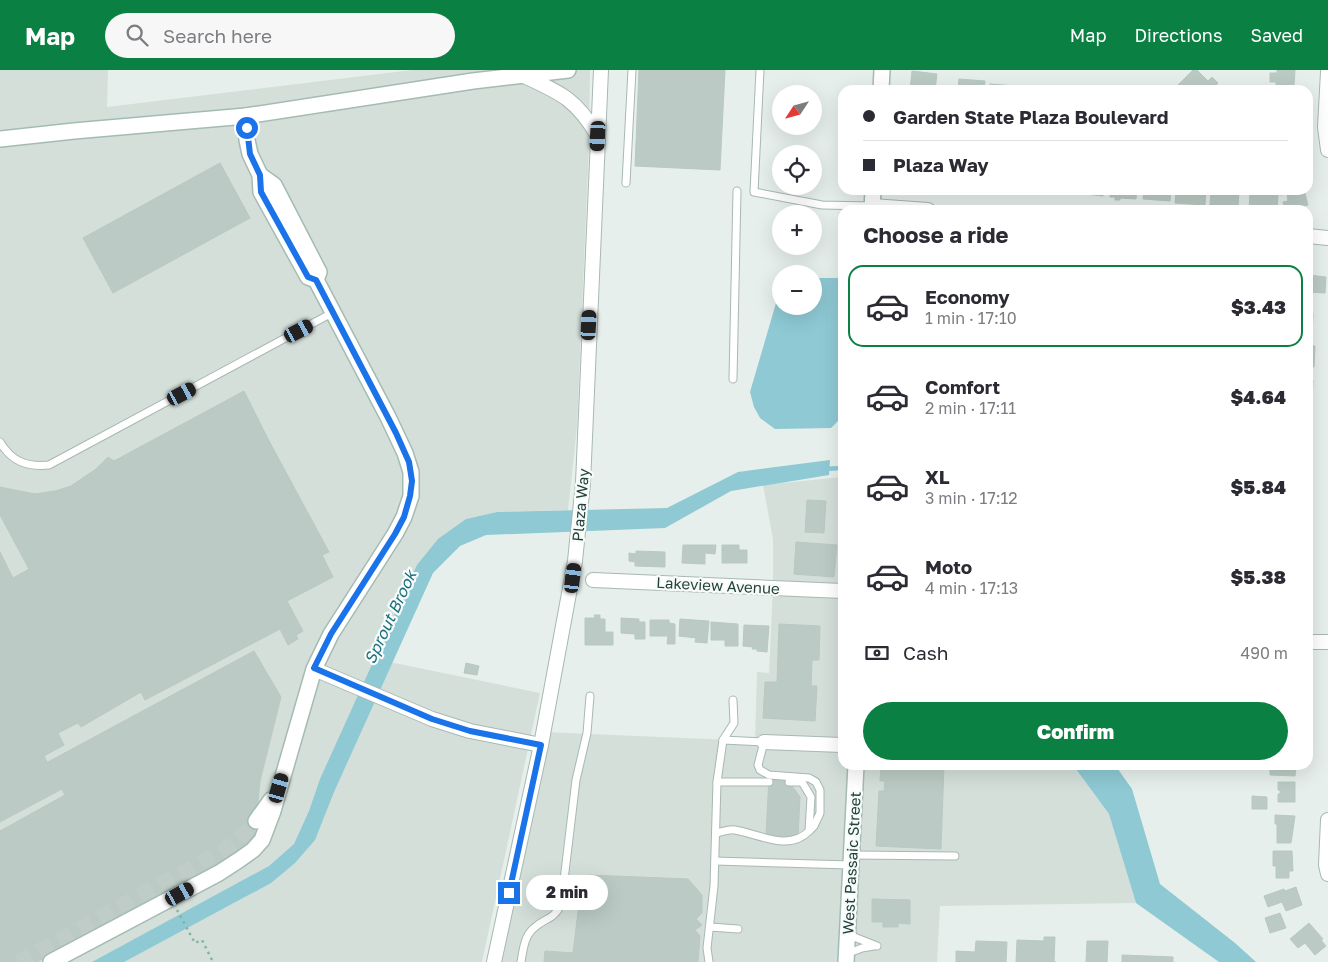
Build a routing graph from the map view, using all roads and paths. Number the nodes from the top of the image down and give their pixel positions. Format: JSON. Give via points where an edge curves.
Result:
{"nodes":[{"id":1,"x":568,"y":70,"type":"edge"},
{"id":2,"x":601,"y":70,"type":"edge"},
{"id":3,"x":632,"y":70,"type":"edge"},
{"id":4,"x":760,"y":70,"type":"edge"},
{"id":5,"x":882,"y":70,"type":"edge"},
{"id":6,"x":1328,"y":72,"type":"edge"},
{"id":7,"x":524,"y":76,"type":"junction"},
{"id":8,"x":881,"y":85,"type":"edge"},
{"id":9,"x":246,"y":116,"type":"junction"},
{"id":10,"x":598,"y":136,"type":"junction"},
{"id":11,"x":0,"y":139,"type":"edge"},
{"id":12,"x":1328,"y":150,"type":"edge"},
{"id":13,"x":626,"y":183,"type":"dead end"},
{"id":14,"x":737,"y":191,"type":"dead end"},
{"id":15,"x":838,"y":206,"type":"edge"},
{"id":16,"x":1313,"y":236,"type":"edge"},
{"id":17,"x":1328,"y":238,"type":"edge"},
{"id":18,"x":332,"y":313,"type":"junction"},
{"id":19,"x":733,"y":380,"type":"dead end"},
{"id":20,"x":0,"y":442,"type":"edge"},
{"id":21,"x":593,"y":580,"type":"dead end"},
{"id":22,"x":838,"y":591,"type":"edge"},
{"id":23,"x":1313,"y":642,"type":"edge"},
{"id":24,"x":1328,"y":642,"type":"edge"},
{"id":25,"x":314,"y":668,"type":"junction"},
{"id":26,"x":590,"y":696,"type":"dead end"},
{"id":27,"x":733,"y":700,"type":"dead end"},
{"id":28,"x":723,"y":740,"type":"junction"},
{"id":29,"x":764,"y":742,"type":"junction"},
{"id":30,"x":541,"y":745,"type":"junction"},
{"id":31,"x":838,"y":745,"type":"edge"},
{"id":32,"x":760,"y":770,"type":"junction"},
{"id":33,"x":856,"y":770,"type":"edge"},
{"id":34,"x":718,"y":782,"type":"junction"},
{"id":35,"x":789,"y":782,"type":"dead end"},
{"id":36,"x":279,"y":788,"type":"junction"},
{"id":37,"x":1328,"y":820,"type":"edge"},
{"id":38,"x":256,"y":822,"type":"tunnel mouth"},
{"id":39,"x":809,"y":831,"type":"junction"},
{"id":40,"x":716,"y":833,"type":"junction"},
{"id":41,"x":955,"y":856,"type":"dead end"},
{"id":42,"x":851,"y":860,"type":"junction"},
{"id":43,"x":715,"y":861,"type":"junction"},
{"id":44,"x":1328,"y":874,"type":"edge"},
{"id":45,"x":174,"y":906,"type":"dead end"},
{"id":46,"x":710,"y":927,"type":"junction"},
{"id":47,"x":848,"y":928,"type":"junction"},
{"id":48,"x":738,"y":929,"type":"dead end"},
{"id":49,"x":846,"y":958,"type":"edge"},
{"id":50,"x":212,"y":960,"type":"dead end"},
{"id":51,"x":51,"y":962,"type":"edge"},
{"id":52,"x":494,"y":962,"type":"edge"},
{"id":53,"x":521,"y":962,"type":"edge"},
{"id":54,"x":709,"y":962,"type":"edge"}],
"edges":[{"from":1,"to":7,"type":"street"},
{"from":2,"to":10,"type":"street","name":"Plaza Way"},
{"from":3,"to":13,"type":"lane"},
{"from":4,"to":15,"type":"lane","via":[[754,192]]},
{"from":5,"to":8,"type":"street"},
{"from":6,"to":12,"type":"street","via":[[1325,127]]},
{"from":7,"to":9,"type":"street"},
{"from":7,"to":10,"type":"street","via":[[562,93],[589,120]]},
{"from":9,"to":11,"type":"street"},
{"from":9,"to":18,"type":"street","via":[[247,140],[260,175],[261,192],[308,277],[316,280]]},
{"from":10,"to":30,"type":"street","name":"Plaza Way","via":[[582,498],[575,562]]},
{"from":14,"to":19,"type":"lane"},
{"from":16,"to":17,"type":"street"},
{"from":18,"to":20,"type":"lane","via":[[49,465],[19,463]]},
{"from":18,"to":25,"type":"street","via":[[396,433],[409,462],[412,481],[404,517],[331,634]]},
{"from":21,"to":22,"type":"street","name":"Lakeview Avenue"},
{"from":23,"to":24,"type":"street"},
{"from":25,"to":30,"type":"street","via":[[432,719],[470,731]]},
{"from":25,"to":36,"type":"street"},
{"from":26,"to":53,"type":"lane","via":[[561,905],[553,917],[528,934]]},
{"from":27,"to":28,"type":"lane","via":[[734,722]]},
{"from":28,"to":29,"type":"lane"},
{"from":28,"to":34,"type":"lane"},
{"from":29,"to":31,"type":"street"},
{"from":29,"to":32,"type":"lane","via":[[758,765]]},
{"from":30,"to":52,"type":"street","name":"Plaza Way"},
{"from":32,"to":34,"type":"lane","via":[[767,782]]},
{"from":32,"to":39,"type":"lane","via":[[769,775],[810,778],[816,782],[820,790],[820,813]]},
{"from":33,"to":42,"type":"street","name":"West Passaic Street"},
{"from":34,"to":40,"type":"lane"},
{"from":35,"to":39,"type":"lane","via":[[802,782],[809,791]]},
{"from":36,"to":38,"type":"street"},
{"from":36,"to":51,"type":"street","via":[[269,825],[253,850],[180,894]]},
{"from":37,"to":44,"type":"street"},
{"from":39,"to":40,"type":"lane","via":[[804,837],[788,841],[770,840],[733,829]]},
{"from":40,"to":43,"type":"lane"},
{"from":41,"to":42,"type":"lane"},
{"from":42,"to":43,"type":"lane"},
{"from":42,"to":47,"type":"street","name":"West Passaic Street"},
{"from":43,"to":46,"type":"lane"},
{"from":45,"to":50,"type":"path","via":[[195,943],[202,940]]},
{"from":46,"to":48,"type":"lane"},
{"from":46,"to":54,"type":"lane"},
{"from":47,"to":49,"type":"street","name":"West Passaic Street"},
{"from":47,"to":49,"type":"lane","via":[[854,937],[877,946],[862,948]]}]}
